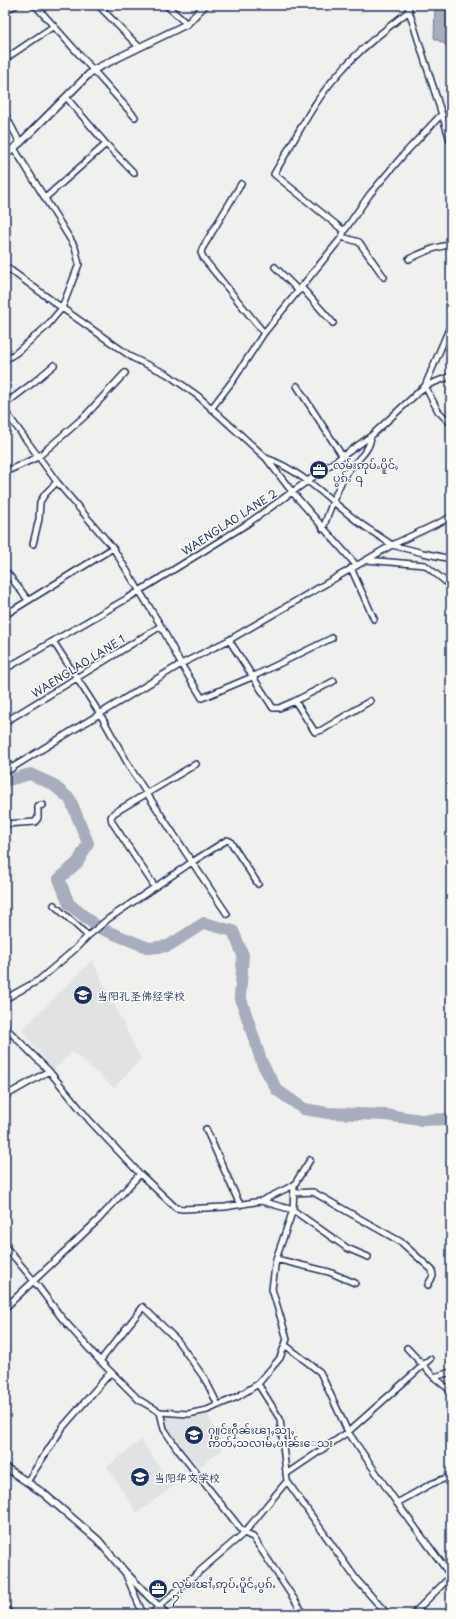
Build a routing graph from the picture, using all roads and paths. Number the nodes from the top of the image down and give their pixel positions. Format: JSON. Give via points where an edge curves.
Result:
{"nodes":[{"id":1,"x":16,"y":5,"type":"edge"},
{"id":2,"x":35,"y":5,"type":"edge"},
{"id":3,"x":98,"y":5,"type":"edge"},
{"id":4,"x":166,"y":5,"type":"edge"},
{"id":5,"x":205,"y":5,"type":"edge"},
{"id":6,"x":408,"y":5,"type":"edge"},
{"id":7,"x":5,"y":10,"type":"edge"},
{"id":8,"x":408,"y":11,"type":"junction"},
{"id":9,"x":187,"y":24,"type":"junction"},
{"id":10,"x":54,"y":26,"type":"junction"},
{"id":11,"x":140,"y":47,"type":"junction"},
{"id":12,"x":5,"y":59,"type":"edge"},
{"id":13,"x":93,"y":70,"type":"junction"},
{"id":14,"x":66,"y":97,"type":"junction"},
{"id":15,"x":5,"y":114,"type":"edge"},
{"id":16,"x":441,"y":115,"type":"junction"},
{"id":17,"x":135,"y":117,"type":"dead end"},
{"id":18,"x":20,"y":143,"type":"junction"},
{"id":19,"x":451,"y":143,"type":"edge"},
{"id":20,"x":106,"y":144,"type":"junction"},
{"id":21,"x":14,"y":148,"type":"junction"},
{"id":22,"x":5,"y":155,"type":"edge"},
{"id":23,"x":134,"y":173,"type":"dead end"},
{"id":24,"x":241,"y":184,"type":"dead end"},
{"id":25,"x":45,"y":198,"type":"junction"},
{"id":26,"x":344,"y":231,"type":"junction"},
{"id":27,"x":342,"y":237,"type":"junction"},
{"id":28,"x":451,"y":245,"type":"edge"},
{"id":29,"x":409,"y":259,"type":"dead end"},
{"id":30,"x":5,"y":266,"type":"edge"},
{"id":31,"x":275,"y":267,"type":"dead end"},
{"id":32,"x":384,"y":277,"type":"dead end"},
{"id":33,"x":301,"y":289,"type":"junction"},
{"id":34,"x":62,"y":308,"type":"junction"},
{"id":35,"x":333,"y":323,"type":"dead end"},
{"id":36,"x":451,"y":324,"type":"edge"},
{"id":37,"x":264,"y":333,"type":"junction"},
{"id":38,"x":5,"y":360,"type":"edge"},
{"id":39,"x":54,"y":365,"type":"dead end"},
{"id":40,"x":125,"y":373,"type":"dead end"},
{"id":41,"x":451,"y":376,"type":"edge"},
{"id":42,"x":296,"y":386,"type":"dead end"},
{"id":43,"x":424,"y":386,"type":"junction"},
{"id":44,"x":5,"y":404,"type":"edge"},
{"id":45,"x":211,"y":409,"type":"junction"},
{"id":46,"x":6,"y":415,"type":"edge"},
{"id":47,"x":451,"y":424,"type":"edge"},
{"id":48,"x":371,"y":436,"type":"junction"},
{"id":49,"x":38,"y":457,"type":"junction"},
{"id":50,"x":343,"y":457,"type":"junction"},
{"id":51,"x":266,"y":458,"type":"junction"},
{"id":52,"x":5,"y":472,"type":"edge"},
{"id":53,"x":309,"y":481,"type":"junction"},
{"id":54,"x":57,"y":482,"type":"junction"},
{"id":55,"x":293,"y":493,"type":"junction"},
{"id":56,"x":333,"y":500,"type":"junction"},
{"id":57,"x":451,"y":517,"type":"edge"},
{"id":58,"x":323,"y":529,"type":"junction"},
{"id":59,"x":33,"y":544,"type":"dead end"},
{"id":60,"x":392,"y":545,"type":"junction"},
{"id":61,"x":113,"y":548,"type":"junction"},
{"id":62,"x":451,"y":558,"type":"edge"},
{"id":63,"x":366,"y":560,"type":"junction"},
{"id":64,"x":353,"y":566,"type":"junction"},
{"id":65,"x":5,"y":570,"type":"edge"},
{"id":66,"x":451,"y":586,"type":"edge"},
{"id":67,"x":139,"y":591,"type":"junction"},
{"id":68,"x":28,"y":600,"type":"junction"},
{"id":69,"x":5,"y":615,"type":"edge"},
{"id":70,"x":374,"y":619,"type":"dead end"},
{"id":71,"x":161,"y":626,"type":"junction"},
{"id":72,"x":332,"y":638,"type":"dead end"},
{"id":73,"x":229,"y":640,"type":"junction"},
{"id":74,"x":53,"y":641,"type":"junction"},
{"id":75,"x":181,"y":664,"type":"junction"},
{"id":76,"x":5,"y":669,"type":"edge"},
{"id":77,"x":252,"y":677,"type":"junction"},
{"id":78,"x":76,"y":678,"type":"junction"},
{"id":79,"x":334,"y":681,"type":"dead end"},
{"id":80,"x":370,"y":700,"type":"dead end"},
{"id":81,"x":295,"y":701,"type":"junction"},
{"id":82,"x":100,"y":714,"type":"junction"},
{"id":83,"x":5,"y":722,"type":"edge"},
{"id":84,"x":5,"y":758,"type":"edge"},
{"id":85,"x":196,"y":764,"type":"dead end"},
{"id":86,"x":11,"y":769,"type":"junction"},
{"id":87,"x":5,"y":772,"type":"edge"},
{"id":88,"x":148,"y":794,"type":"junction"},
{"id":89,"x":43,"y":805,"type":"dead end"},
{"id":90,"x":5,"y":824,"type":"edge"},
{"id":91,"x":192,"y":862,"type":"junction"},
{"id":92,"x":258,"y":884,"type":"dead end"},
{"id":93,"x":155,"y":887,"type":"junction"},
{"id":94,"x":54,"y":905,"type":"dead end"},
{"id":95,"x":227,"y":914,"type":"dead end"},
{"id":96,"x":88,"y":936,"type":"junction"},
{"id":97,"x":5,"y":1000,"type":"edge"},
{"id":98,"x":5,"y":1026,"type":"edge"},
{"id":99,"x":49,"y":1071,"type":"junction"},
{"id":100,"x":5,"y":1096,"type":"edge"},
{"id":101,"x":206,"y":1129,"type":"dead end"},
{"id":102,"x":310,"y":1160,"type":"dead end"},
{"id":103,"x":140,"y":1174,"type":"junction"},
{"id":104,"x":294,"y":1185,"type":"junction"},
{"id":105,"x":294,"y":1193,"type":"junction"},
{"id":106,"x":261,"y":1201,"type":"junction"},
{"id":107,"x":240,"y":1205,"type":"junction"},
{"id":108,"x":293,"y":1210,"type":"junction"},
{"id":109,"x":5,"y":1246,"type":"edge"},
{"id":110,"x":368,"y":1257,"type":"dead end"},
{"id":111,"x":276,"y":1259,"type":"junction"},
{"id":112,"x":34,"y":1281,"type":"junction"},
{"id":113,"x":355,"y":1282,"type":"dead end"},
{"id":114,"x":428,"y":1285,"type":"dead end"},
{"id":115,"x":5,"y":1308,"type":"edge"},
{"id":116,"x":285,"y":1345,"type":"junction"},
{"id":117,"x":407,"y":1348,"type":"dead end"},
{"id":118,"x":430,"y":1359,"type":"dead end"},
{"id":119,"x":100,"y":1361,"type":"junction"},
{"id":120,"x":423,"y":1365,"type":"junction"},
{"id":121,"x":111,"y":1372,"type":"junction"},
{"id":122,"x":451,"y":1372,"type":"edge"},
{"id":123,"x":434,"y":1377,"type":"junction"},
{"id":124,"x":258,"y":1384,"type":"junction"},
{"id":125,"x":451,"y":1391,"type":"edge"},
{"id":126,"x":218,"y":1405,"type":"junction"},
{"id":127,"x":160,"y":1412,"type":"junction"},
{"id":128,"x":348,"y":1432,"type":"junction"},
{"id":129,"x":5,"y":1467,"type":"edge"},
{"id":130,"x":286,"y":1474,"type":"junction"},
{"id":131,"x":451,"y":1476,"type":"edge"},
{"id":132,"x":287,"y":1481,"type":"junction"},
{"id":133,"x":27,"y":1482,"type":"junction"},
{"id":134,"x":397,"y":1503,"type":"junction"},
{"id":135,"x":244,"y":1533,"type":"junction"},
{"id":136,"x":125,"y":1572,"type":"junction"},
{"id":137,"x":451,"y":1575,"type":"edge"},
{"id":138,"x":158,"y":1607,"type":"junction"},
{"id":139,"x":5,"y":1608,"type":"edge"},
{"id":140,"x":11,"y":1614,"type":"edge"},
{"id":141,"x":143,"y":1614,"type":"edge"},
{"id":142,"x":152,"y":1614,"type":"edge"},
{"id":143,"x":166,"y":1614,"type":"edge"},
{"id":144,"x":304,"y":1614,"type":"edge"},
{"id":145,"x":387,"y":1614,"type":"edge"},
{"id":146,"x":413,"y":1614,"type":"edge"}],
"edges":[{"from":1,"to":7,"type":"street"},
{"from":2,"to":10,"type":"street"},
{"from":3,"to":11,"type":"street"},
{"from":4,"to":9,"type":"street"},
{"from":5,"to":9,"type":"street"},
{"from":6,"to":8,"type":"street"},
{"from":8,"to":16,"type":"street"},
{"from":8,"to":26,"type":"street","via":[[340,72],[318,100],[274,174]]},
{"from":9,"to":11,"type":"street"},
{"from":10,"to":12,"type":"street"},
{"from":10,"to":13,"type":"street"},
{"from":11,"to":13,"type":"street"},
{"from":13,"to":14,"type":"street"},
{"from":13,"to":17,"type":"street"},
{"from":14,"to":18,"type":"street"},
{"from":14,"to":20,"type":"street"},
{"from":15,"to":18,"type":"street"},
{"from":16,"to":19,"type":"street"},
{"from":16,"to":26,"type":"street","via":[[370,194]]},
{"from":18,"to":21,"type":"street"},
{"from":20,"to":23,"type":"street"},
{"from":20,"to":25,"type":"street"},
{"from":21,"to":22,"type":"street"},
{"from":21,"to":25,"type":"street"},
{"from":24,"to":37,"type":"street","via":[[201,254]]},
{"from":25,"to":34,"type":"street","via":[[79,256],[79,264]]},
{"from":26,"to":27,"type":"street"},
{"from":27,"to":32,"type":"street","via":[[359,242]]},
{"from":27,"to":33,"type":"street"},
{"from":28,"to":29,"type":"street","via":[[438,247]]},
{"from":30,"to":34,"type":"street"},
{"from":31,"to":33,"type":"street"},
{"from":33,"to":35,"type":"street"},
{"from":33,"to":37,"type":"street"},
{"from":34,"to":38,"type":"street","via":[[46,327],[16,354]]},
{"from":34,"to":45,"type":"street","via":[[133,358],[167,374],[198,396]]},
{"from":36,"to":43,"type":"street"},
{"from":37,"to":45,"type":"street","via":[[234,380]]},
{"from":39,"to":44,"type":"street"},
{"from":40,"to":49,"type":"street","via":[[85,416]]},
{"from":41,"to":43,"type":"street","name":"WAENGLAO LANE 2"},
{"from":42,"to":50,"type":"street"},
{"from":43,"to":47,"type":"street","via":[[438,411]]},
{"from":43,"to":48,"type":"street","name":"WAENGLAO LANE 2"},
{"from":45,"to":51,"type":"street"},
{"from":46,"to":49,"type":"street"},
{"from":48,"to":50,"type":"street","name":"WAENGLAO LANE 2"},
{"from":48,"to":56,"type":"street","via":[[365,453],[345,475]]},
{"from":49,"to":52,"type":"street"},
{"from":49,"to":54,"type":"street"},
{"from":50,"to":53,"type":"street","name":"WAENGLAO LANE 2"},
{"from":51,"to":53,"type":"street","via":[[279,462]]},
{"from":51,"to":55,"type":"street"},
{"from":53,"to":55,"type":"street","name":"WAENGLAO LANE 2"},
{"from":53,"to":56,"type":"street"},
{"from":54,"to":59,"type":"street","via":[[44,494],[40,502]]},
{"from":54,"to":61,"type":"street"},
{"from":55,"to":58,"type":"street"},
{"from":55,"to":67,"type":"street","name":"WAENGLAO LANE 2"},
{"from":56,"to":58,"type":"street"},
{"from":56,"to":60,"type":"street","via":[[361,524]]},
{"from":57,"to":60,"type":"street"},
{"from":58,"to":64,"type":"street"},
{"from":60,"to":62,"type":"street"},
{"from":60,"to":63,"type":"street"},
{"from":61,"to":67,"type":"street"},
{"from":61,"to":68,"type":"street"},
{"from":63,"to":64,"type":"street"},
{"from":63,"to":66,"type":"street","via":[[424,565]]},
{"from":64,"to":70,"type":"street"},
{"from":64,"to":73,"type":"street"},
{"from":65,"to":68,"type":"street"},
{"from":67,"to":71,"type":"street"},
{"from":67,"to":74,"type":"street","name":"WAENGLAO LANE 2"},
{"from":68,"to":69,"type":"street"},
{"from":71,"to":75,"type":"street"},
{"from":71,"to":78,"type":"street","name":"WAENGLAO LANE 1"},
{"from":72,"to":77,"type":"street"},
{"from":73,"to":75,"type":"street"},
{"from":73,"to":77,"type":"street"},
{"from":74,"to":76,"type":"street","name":"WAENGLAO LANE 2"},
{"from":74,"to":78,"type":"street"},
{"from":75,"to":77,"type":"street","via":[[202,698]]},
{"from":75,"to":82,"type":"street"},
{"from":77,"to":81,"type":"street","via":[[273,708]]},
{"from":78,"to":82,"type":"street"},
{"from":78,"to":83,"type":"street","name":"WAENGLAO LANE 1"},
{"from":79,"to":81,"type":"street"},
{"from":80,"to":81,"type":"street","via":[[315,732]]},
{"from":82,"to":86,"type":"street"},
{"from":82,"to":88,"type":"street"},
{"from":84,"to":86,"type":"street"},
{"from":85,"to":88,"type":"street"},
{"from":86,"to":87,"type":"street"},
{"from":88,"to":91,"type":"street"},
{"from":88,"to":93,"type":"street","via":[[111,817]]},
{"from":89,"to":90,"type":"street","via":[[38,806],[36,822]]},
{"from":91,"to":92,"type":"street","via":[[227,840]]},
{"from":91,"to":93,"type":"street"},
{"from":91,"to":95,"type":"street"},
{"from":93,"to":96,"type":"street"},
{"from":94,"to":96,"type":"street"},
{"from":96,"to":97,"type":"street","via":[[39,980]]},
{"from":98,"to":99,"type":"street"},
{"from":99,"to":100,"type":"street"},
{"from":99,"to":103,"type":"street","via":[[90,1121]]},
{"from":101,"to":107,"type":"street"},
{"from":102,"to":104,"type":"street"},
{"from":103,"to":107,"type":"street","via":[[176,1208]]},
{"from":103,"to":112,"type":"street","via":[[98,1220]]},
{"from":104,"to":105,"type":"street"},
{"from":104,"to":106,"type":"street"},
{"from":105,"to":108,"type":"street"},
{"from":105,"to":114,"type":"street","via":[[313,1192],[401,1242],[432,1270],[433,1276]]},
{"from":106,"to":107,"type":"street"},
{"from":106,"to":108,"type":"street"},
{"from":108,"to":110,"type":"street","via":[[348,1248]]},
{"from":108,"to":111,"type":"street"},
{"from":109,"to":112,"type":"street"},
{"from":111,"to":113,"type":"street","via":[[330,1272]]},
{"from":111,"to":116,"type":"street","via":[[272,1289],[287,1339]]},
{"from":112,"to":115,"type":"street"},
{"from":112,"to":119,"type":"street","via":[[61,1317]]},
{"from":116,"to":124,"type":"street","via":[[280,1358]]},
{"from":116,"to":128,"type":"street","via":[[320,1372]]},
{"from":117,"to":120,"type":"street"},
{"from":118,"to":120,"type":"street"},
{"from":119,"to":121,"type":"street"},
{"from":119,"to":126,"type":"street","via":[[143,1307],[177,1340],[205,1379]]},
{"from":120,"to":123,"type":"street"},
{"from":120,"to":128,"type":"street"},
{"from":121,"to":127,"type":"street","via":[[139,1400]]},
{"from":121,"to":133,"type":"street","via":[[63,1427]]},
{"from":122,"to":123,"type":"street"},
{"from":123,"to":125,"type":"street"},
{"from":124,"to":126,"type":"street"},
{"from":124,"to":130,"type":"street","via":[[280,1419]]},
{"from":126,"to":127,"type":"street","via":[[188,1414]]},
{"from":127,"to":135,"type":"street","via":[[164,1429],[178,1450]]},
{"from":128,"to":130,"type":"street"},
{"from":128,"to":134,"type":"street"},
{"from":129,"to":133,"type":"street"},
{"from":130,"to":132,"type":"street"},
{"from":131,"to":134,"type":"street"},
{"from":132,"to":135,"type":"street"},
{"from":132,"to":145,"type":"street","via":[[356,1579]]},
{"from":133,"to":136,"type":"street","via":[[98,1540]]},
{"from":134,"to":137,"type":"street"},
{"from":135,"to":138,"type":"street"},
{"from":135,"to":144,"type":"street","via":[[253,1537]]},
{"from":136,"to":138,"type":"street"},
{"from":136,"to":141,"type":"street"},
{"from":137,"to":146,"type":"street"},
{"from":138,"to":142,"type":"street"},
{"from":138,"to":143,"type":"street"},
{"from":139,"to":140,"type":"street"}]}
